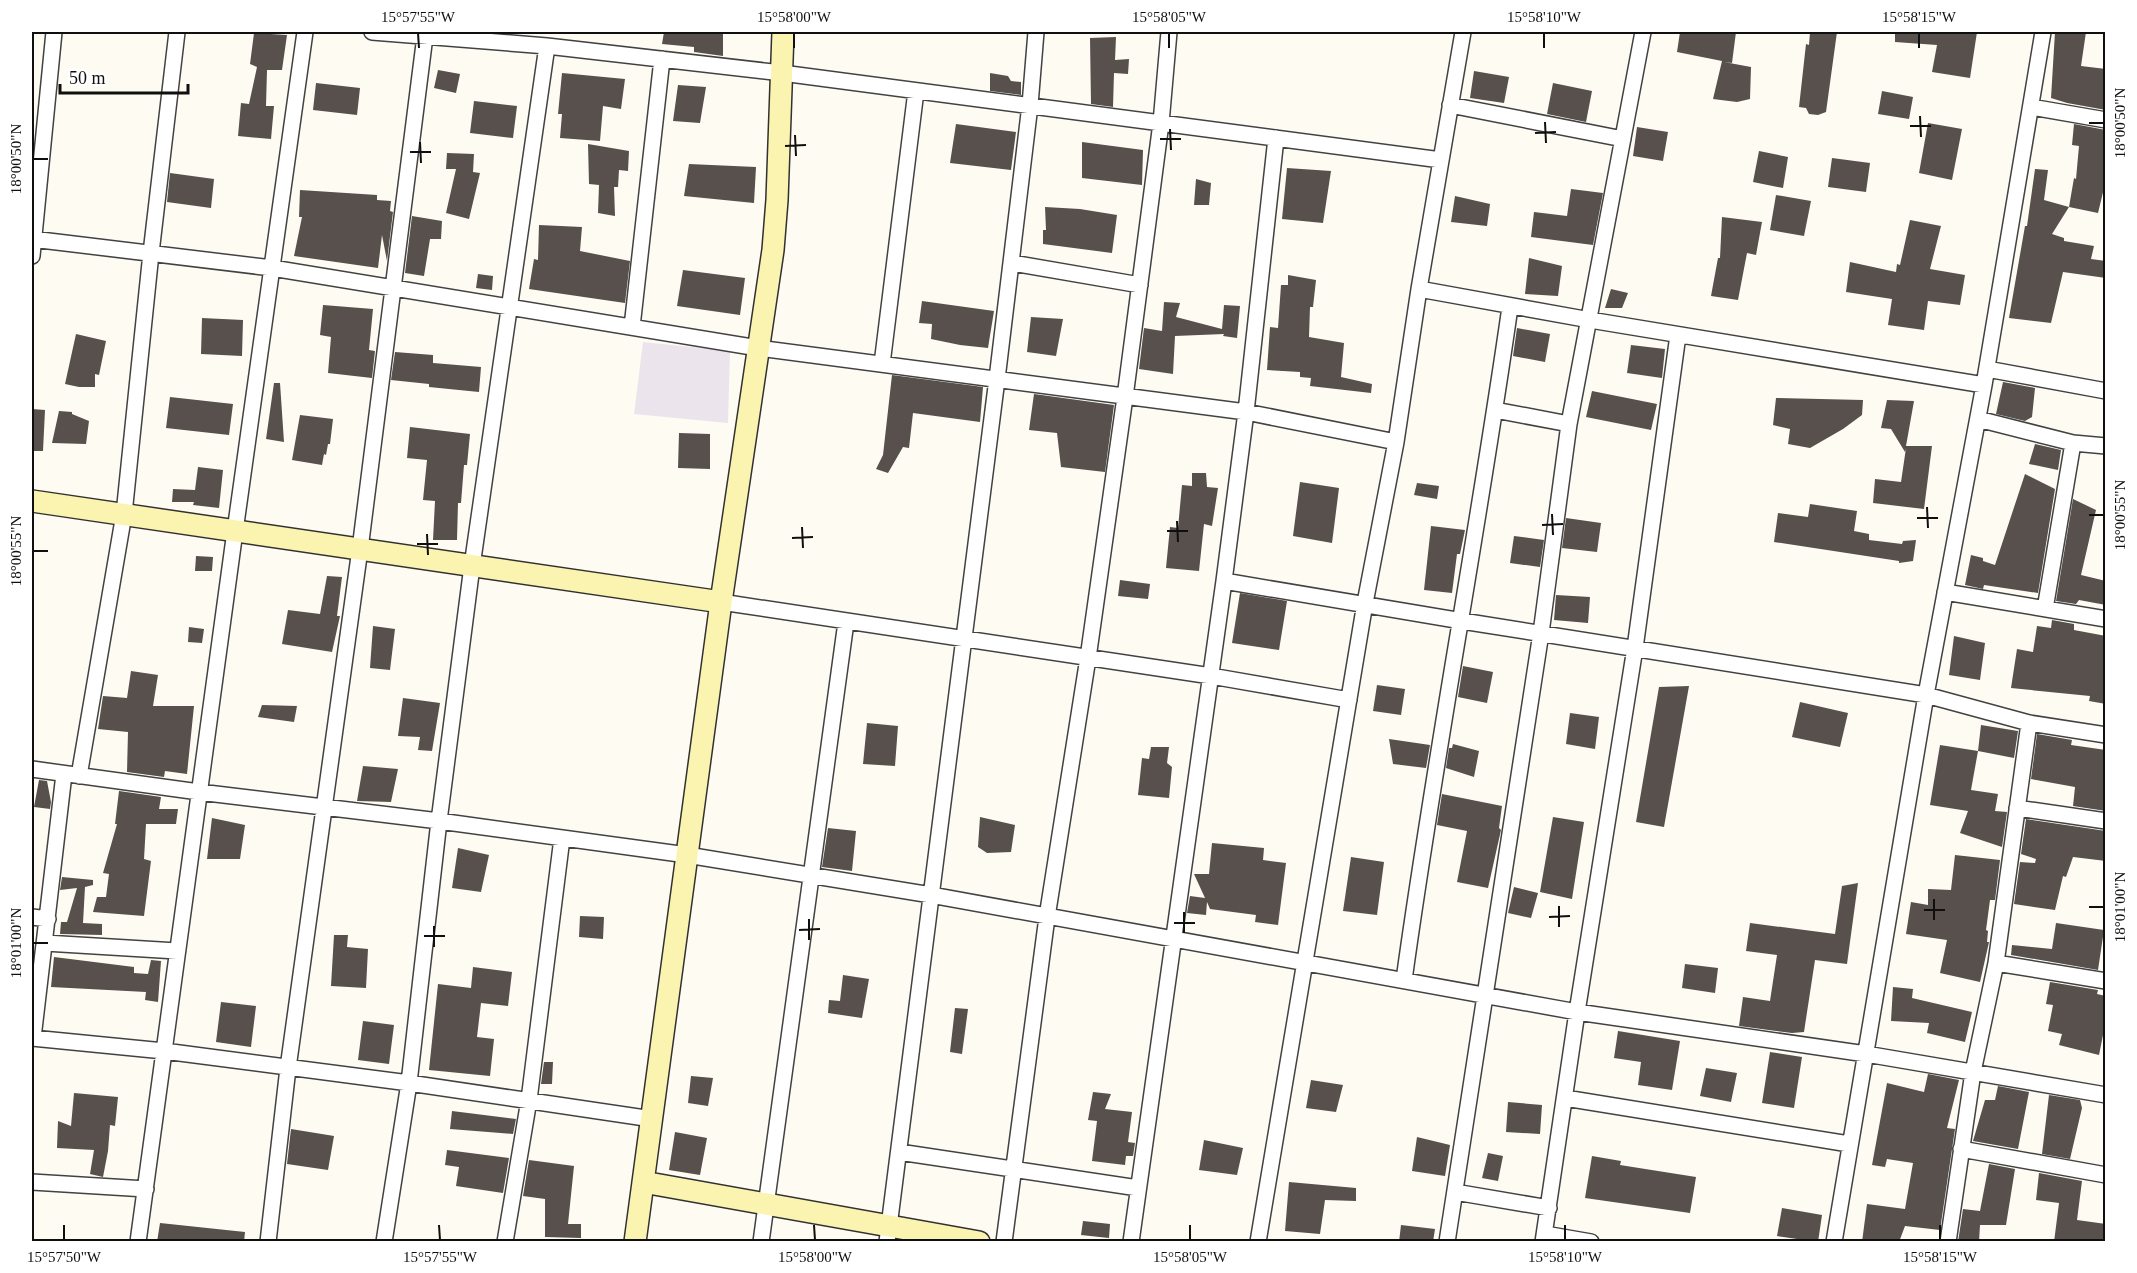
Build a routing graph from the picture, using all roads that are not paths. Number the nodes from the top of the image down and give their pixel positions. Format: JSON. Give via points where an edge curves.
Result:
{"nodes":[{"id":1,"x":54,"y":32,"type":"edge"},
{"id":2,"x":177,"y":32,"type":"edge"},
{"id":3,"x":305,"y":32,"type":"edge"},
{"id":4,"x":372,"y":32,"type":"edge"},
{"id":5,"x":783,"y":32,"type":"edge"},
{"id":6,"x":1036,"y":32,"type":"edge"},
{"id":7,"x":1169,"y":32,"type":"edge"},
{"id":8,"x":1463,"y":32,"type":"edge"},
{"id":9,"x":1643,"y":32,"type":"edge"},
{"id":10,"x":2043,"y":32,"type":"edge"},
{"id":11,"x":425,"y":36,"type":"junction"},
{"id":12,"x":547,"y":46,"type":"junction"},
{"id":13,"x":662,"y":59,"type":"junction"},
{"id":14,"x":782,"y":73,"type":"junction"},
{"id":15,"x":916,"y":90,"type":"junction"},
{"id":16,"x":1030,"y":105,"type":"junction"},
{"id":17,"x":1450,"y":105,"type":"junction"},
{"id":18,"x":2031,"y":107,"type":"junction"},
{"id":19,"x":2106,"y":120,"type":"edge"},
{"id":20,"x":1161,"y":123,"type":"junction"},
{"id":21,"x":1276,"y":138,"type":"junction"},
{"id":22,"x":1623,"y":139,"type":"junction"},
{"id":23,"x":1441,"y":160,"type":"junction"},
{"id":24,"x":33,"y":239,"type":"edge"},
{"id":25,"x":151,"y":254,"type":"junction"},
{"id":26,"x":32,"y":256,"type":"edge"},
{"id":27,"x":1012,"y":263,"type":"junction"},
{"id":28,"x":272,"y":268,"type":"junction"},
{"id":29,"x":1140,"y":285,"type":"junction"},
{"id":30,"x":393,"y":288,"type":"junction"},
{"id":31,"x":1419,"y":289,"type":"junction"},
{"id":32,"x":510,"y":307,"type":"junction"},
{"id":33,"x":1510,"y":307,"type":"junction"},
{"id":34,"x":1590,"y":320,"type":"junction"},
{"id":35,"x":632,"y":327,"type":"junction"},
{"id":36,"x":1677,"y":335,"type":"junction"},
{"id":37,"x":758,"y":348,"type":"junction"},
{"id":38,"x":882,"y":364,"type":"junction"},
{"id":39,"x":1987,"y":369,"type":"junction"},
{"id":40,"x":998,"y":379,"type":"junction"},
{"id":41,"x":1984,"y":385,"type":"junction"},
{"id":42,"x":2106,"y":391,"type":"edge"},
{"id":43,"x":1125,"y":397,"type":"junction"},
{"id":44,"x":1496,"y":410,"type":"junction"},
{"id":45,"x":1246,"y":412,"type":"junction"},
{"id":46,"x":1978,"y":419,"type":"junction"},
{"id":47,"x":1569,"y":424,"type":"junction"},
{"id":48,"x":1396,"y":442,"type":"junction"},
{"id":49,"x":2073,"y":444,"type":"junction"},
{"id":50,"x":2106,"y":446,"type":"edge"},
{"id":51,"x":32,"y":501,"type":"edge"},
{"id":52,"x":124,"y":514,"type":"junction"},
{"id":53,"x":235,"y":531,"type":"junction"},
{"id":54,"x":360,"y":549,"type":"junction"},
{"id":55,"x":472,"y":566,"type":"junction"},
{"id":56,"x":1224,"y":580,"type":"junction"},
{"id":57,"x":1945,"y":592,"type":"junction"},
{"id":58,"x":721,"y":602,"type":"junction"},
{"id":59,"x":1365,"y":603,"type":"junction"},
{"id":60,"x":2045,"y":609,"type":"junction"},
{"id":61,"x":2106,"y":619,"type":"edge"},
{"id":62,"x":1462,"y":621,"type":"junction"},
{"id":63,"x":846,"y":622,"type":"junction"},
{"id":64,"x":1541,"y":633,"type":"junction"},
{"id":65,"x":964,"y":640,"type":"junction"},
{"id":66,"x":1635,"y":648,"type":"junction"},
{"id":67,"x":1088,"y":658,"type":"junction"},
{"id":68,"x":1211,"y":676,"type":"junction"},
{"id":69,"x":1926,"y":695,"type":"junction"},
{"id":70,"x":1349,"y":700,"type":"junction"},
{"id":71,"x":2029,"y":723,"type":"junction"},
{"id":72,"x":2106,"y":735,"type":"edge"},
{"id":73,"x":32,"y":769,"type":"edge"},
{"id":74,"x":72,"y":775,"type":"junction"},
{"id":75,"x":199,"y":792,"type":"junction"},
{"id":76,"x":324,"y":808,"type":"junction"},
{"id":77,"x":2018,"y":808,"type":"junction"},
{"id":78,"x":439,"y":821,"type":"junction"},
{"id":79,"x":2106,"y":821,"type":"edge"},
{"id":80,"x":562,"y":838,"type":"junction"},
{"id":81,"x":687,"y":855,"type":"junction"},
{"id":82,"x":810,"y":876,"type":"junction"},
{"id":83,"x":931,"y":895,"type":"junction"},
{"id":84,"x":32,"y":917,"type":"edge"},
{"id":85,"x":1047,"y":917,"type":"junction"},
{"id":86,"x":48,"y":920,"type":"junction"},
{"id":87,"x":1172,"y":940,"type":"junction"},
{"id":88,"x":45,"y":943,"type":"junction"},
{"id":89,"x":177,"y":951,"type":"junction"},
{"id":90,"x":1305,"y":963,"type":"junction"},
{"id":91,"x":1996,"y":963,"type":"junction"},
{"id":92,"x":1404,"y":980,"type":"junction"},
{"id":93,"x":2106,"y":981,"type":"edge"},
{"id":94,"x":1485,"y":994,"type":"junction"},
{"id":95,"x":1577,"y":1012,"type":"junction"},
{"id":96,"x":32,"y":1038,"type":"edge"},
{"id":97,"x":164,"y":1051,"type":"junction"},
{"id":98,"x":1866,"y":1054,"type":"junction"},
{"id":99,"x":288,"y":1068,"type":"junction"},
{"id":100,"x":1973,"y":1072,"type":"junction"},
{"id":101,"x":408,"y":1083,"type":"junction"},
{"id":102,"x":2106,"y":1095,"type":"edge"},
{"id":103,"x":1565,"y":1098,"type":"junction"},
{"id":104,"x":529,"y":1100,"type":"junction"},
{"id":105,"x":652,"y":1119,"type":"junction"},
{"id":106,"x":1849,"y":1143,"type":"junction"},
{"id":107,"x":1961,"y":1149,"type":"junction"},
{"id":108,"x":899,"y":1152,"type":"junction"},
{"id":109,"x":1014,"y":1169,"type":"junction"},
{"id":110,"x":2106,"y":1175,"type":"edge"},
{"id":111,"x":32,"y":1182,"type":"edge"},
{"id":112,"x":643,"y":1182,"type":"junction"},
{"id":113,"x":1138,"y":1188,"type":"junction"},
{"id":114,"x":146,"y":1189,"type":"junction"},
{"id":115,"x":1455,"y":1192,"type":"junction"},
{"id":116,"x":765,"y":1204,"type":"junction"},
{"id":117,"x":1549,"y":1208,"type":"junction"},
{"id":118,"x":888,"y":1234,"type":"edge"},
{"id":119,"x":1544,"y":1238,"type":"edge"},
{"id":120,"x":138,"y":1242,"type":"edge"},
{"id":121,"x":268,"y":1242,"type":"edge"},
{"id":122,"x":384,"y":1242,"type":"edge"},
{"id":123,"x":505,"y":1242,"type":"edge"},
{"id":124,"x":635,"y":1242,"type":"edge"},
{"id":125,"x":761,"y":1242,"type":"edge"},
{"id":126,"x":980,"y":1242,"type":"edge"},
{"id":127,"x":1005,"y":1242,"type":"edge"},
{"id":128,"x":1131,"y":1242,"type":"edge"},
{"id":129,"x":1258,"y":1242,"type":"edge"},
{"id":130,"x":1447,"y":1242,"type":"edge"},
{"id":131,"x":1591,"y":1242,"type":"edge"},
{"id":132,"x":1834,"y":1242,"type":"edge"},
{"id":133,"x":1948,"y":1242,"type":"edge"}],
"edges":[{"from":1,"to":24,"type":"street"},
{"from":2,"to":25,"type":"street"},
{"from":3,"to":28,"type":"street"},
{"from":4,"to":11,"type":"street"},
{"from":5,"to":14,"type":"street"},
{"from":6,"to":16,"type":"street"},
{"from":7,"to":20,"type":"street"},
{"from":8,"to":17,"type":"street"},
{"from":9,"to":22,"type":"street"},
{"from":10,"to":18,"type":"street"},
{"from":11,"to":12,"type":"street"},
{"from":11,"to":30,"type":"street"},
{"from":12,"to":13,"type":"street"},
{"from":12,"to":32,"type":"street"},
{"from":13,"to":14,"type":"street"},
{"from":13,"to":35,"type":"street"},
{"from":14,"to":15,"type":"street"},
{"from":14,"to":37,"type":"street","via":[[773,250]]},
{"from":15,"to":16,"type":"street"},
{"from":15,"to":38,"type":"street"},
{"from":16,"to":20,"type":"street"},
{"from":16,"to":27,"type":"street"},
{"from":17,"to":22,"type":"street"},
{"from":17,"to":23,"type":"street"},
{"from":18,"to":19,"type":"street"},
{"from":18,"to":39,"type":"street"},
{"from":20,"to":21,"type":"street"},
{"from":20,"to":29,"type":"street"},
{"from":21,"to":23,"type":"street"},
{"from":21,"to":45,"type":"street"},
{"from":22,"to":34,"type":"street"},
{"from":23,"to":31,"type":"street"},
{"from":24,"to":25,"type":"street"},
{"from":24,"to":26,"type":"street"},
{"from":25,"to":28,"type":"street"},
{"from":25,"to":52,"type":"street"},
{"from":27,"to":29,"type":"street"},
{"from":27,"to":40,"type":"street"},
{"from":28,"to":30,"type":"street"},
{"from":28,"to":53,"type":"street"},
{"from":29,"to":43,"type":"street"},
{"from":30,"to":32,"type":"street"},
{"from":30,"to":54,"type":"street"},
{"from":31,"to":33,"type":"street"},
{"from":31,"to":48,"type":"street"},
{"from":32,"to":35,"type":"street"},
{"from":32,"to":55,"type":"street"},
{"from":33,"to":34,"type":"street"},
{"from":33,"to":44,"type":"street"},
{"from":34,"to":36,"type":"street"},
{"from":34,"to":47,"type":"street"},
{"from":35,"to":37,"type":"street"},
{"from":36,"to":41,"type":"street"},
{"from":36,"to":66,"type":"street"},
{"from":37,"to":38,"type":"street"},
{"from":37,"to":58,"type":"street"},
{"from":38,"to":40,"type":"street"},
{"from":39,"to":41,"type":"street"},
{"from":39,"to":42,"type":"street"},
{"from":40,"to":43,"type":"street"},
{"from":40,"to":65,"type":"street"},
{"from":41,"to":46,"type":"street"},
{"from":43,"to":45,"type":"street"},
{"from":43,"to":67,"type":"street"},
{"from":44,"to":47,"type":"street"},
{"from":44,"to":62,"type":"street"},
{"from":45,"to":48,"type":"street"},
{"from":45,"to":56,"type":"street"},
{"from":46,"to":49,"type":"street"},
{"from":46,"to":57,"type":"street"},
{"from":47,"to":64,"type":"street"},
{"from":48,"to":59,"type":"street"},
{"from":49,"to":50,"type":"street"},
{"from":49,"to":60,"type":"street"},
{"from":51,"to":52,"type":"street"},
{"from":52,"to":53,"type":"street"},
{"from":52,"to":74,"type":"street"},
{"from":53,"to":54,"type":"street"},
{"from":53,"to":75,"type":"street"},
{"from":54,"to":55,"type":"street"},
{"from":54,"to":76,"type":"street"},
{"from":55,"to":58,"type":"street"},
{"from":55,"to":78,"type":"street"},
{"from":56,"to":59,"type":"street"},
{"from":56,"to":68,"type":"street"},
{"from":57,"to":60,"type":"street"},
{"from":57,"to":69,"type":"street"},
{"from":58,"to":63,"type":"street"},
{"from":58,"to":81,"type":"street"},
{"from":59,"to":62,"type":"street"},
{"from":59,"to":70,"type":"street"},
{"from":60,"to":61,"type":"street"},
{"from":62,"to":64,"type":"street"},
{"from":62,"to":92,"type":"street"},
{"from":63,"to":65,"type":"street"},
{"from":63,"to":82,"type":"street"},
{"from":64,"to":66,"type":"street"},
{"from":64,"to":94,"type":"street"},
{"from":65,"to":67,"type":"street"},
{"from":65,"to":83,"type":"street"},
{"from":66,"to":69,"type":"street"},
{"from":66,"to":95,"type":"street"},
{"from":67,"to":68,"type":"street"},
{"from":67,"to":85,"type":"street"},
{"from":68,"to":70,"type":"street"},
{"from":68,"to":87,"type":"street"},
{"from":69,"to":71,"type":"street"},
{"from":69,"to":98,"type":"street"},
{"from":70,"to":90,"type":"street"},
{"from":71,"to":72,"type":"street"},
{"from":71,"to":77,"type":"street"},
{"from":73,"to":74,"type":"street"},
{"from":74,"to":75,"type":"street"},
{"from":74,"to":86,"type":"street"},
{"from":75,"to":76,"type":"street"},
{"from":75,"to":89,"type":"street"},
{"from":76,"to":78,"type":"street"},
{"from":76,"to":99,"type":"street"},
{"from":77,"to":79,"type":"street"},
{"from":77,"to":91,"type":"street"},
{"from":78,"to":80,"type":"street"},
{"from":78,"to":101,"type":"street"},
{"from":80,"to":81,"type":"street"},
{"from":80,"to":104,"type":"street"},
{"from":81,"to":82,"type":"street"},
{"from":81,"to":105,"type":"street"},
{"from":82,"to":83,"type":"street"},
{"from":82,"to":116,"type":"street"},
{"from":83,"to":85,"type":"street"},
{"from":83,"to":108,"type":"street"},
{"from":84,"to":86,"type":"street"},
{"from":85,"to":87,"type":"street"},
{"from":85,"to":109,"type":"street"},
{"from":86,"to":88,"type":"street"},
{"from":87,"to":90,"type":"street"},
{"from":87,"to":113,"type":"street"},
{"from":88,"to":89,"type":"street"},
{"from":88,"to":96,"type":"street"},
{"from":89,"to":97,"type":"street"},
{"from":90,"to":92,"type":"street"},
{"from":90,"to":129,"type":"street"},
{"from":91,"to":93,"type":"street"},
{"from":91,"to":100,"type":"street"},
{"from":92,"to":94,"type":"street"},
{"from":94,"to":95,"type":"street"},
{"from":94,"to":115,"type":"street"},
{"from":95,"to":98,"type":"street"},
{"from":95,"to":103,"type":"street"},
{"from":96,"to":97,"type":"street"},
{"from":97,"to":99,"type":"street"},
{"from":97,"to":114,"type":"street"},
{"from":98,"to":100,"type":"street"},
{"from":98,"to":106,"type":"street"},
{"from":99,"to":101,"type":"street"},
{"from":99,"to":121,"type":"street"},
{"from":100,"to":102,"type":"street"},
{"from":100,"to":107,"type":"street"},
{"from":101,"to":104,"type":"street"},
{"from":101,"to":122,"type":"street"},
{"from":103,"to":106,"type":"street"},
{"from":103,"to":117,"type":"street"},
{"from":104,"to":105,"type":"street"},
{"from":104,"to":123,"type":"street"},
{"from":105,"to":112,"type":"street"},
{"from":106,"to":132,"type":"street"},
{"from":107,"to":110,"type":"street"},
{"from":107,"to":133,"type":"street"},
{"from":108,"to":109,"type":"street"},
{"from":108,"to":118,"type":"street"},
{"from":109,"to":113,"type":"street"},
{"from":109,"to":127,"type":"street"},
{"from":111,"to":114,"type":"street"},
{"from":112,"to":116,"type":"street"},
{"from":112,"to":124,"type":"street"},
{"from":113,"to":128,"type":"street"},
{"from":114,"to":120,"type":"street"},
{"from":115,"to":117,"type":"street"},
{"from":115,"to":130,"type":"street"},
{"from":116,"to":118,"type":"street"},
{"from":116,"to":125,"type":"street"},
{"from":117,"to":119,"type":"street"},
{"from":118,"to":126,"type":"street"},
{"from":119,"to":131,"type":"street"}]}
